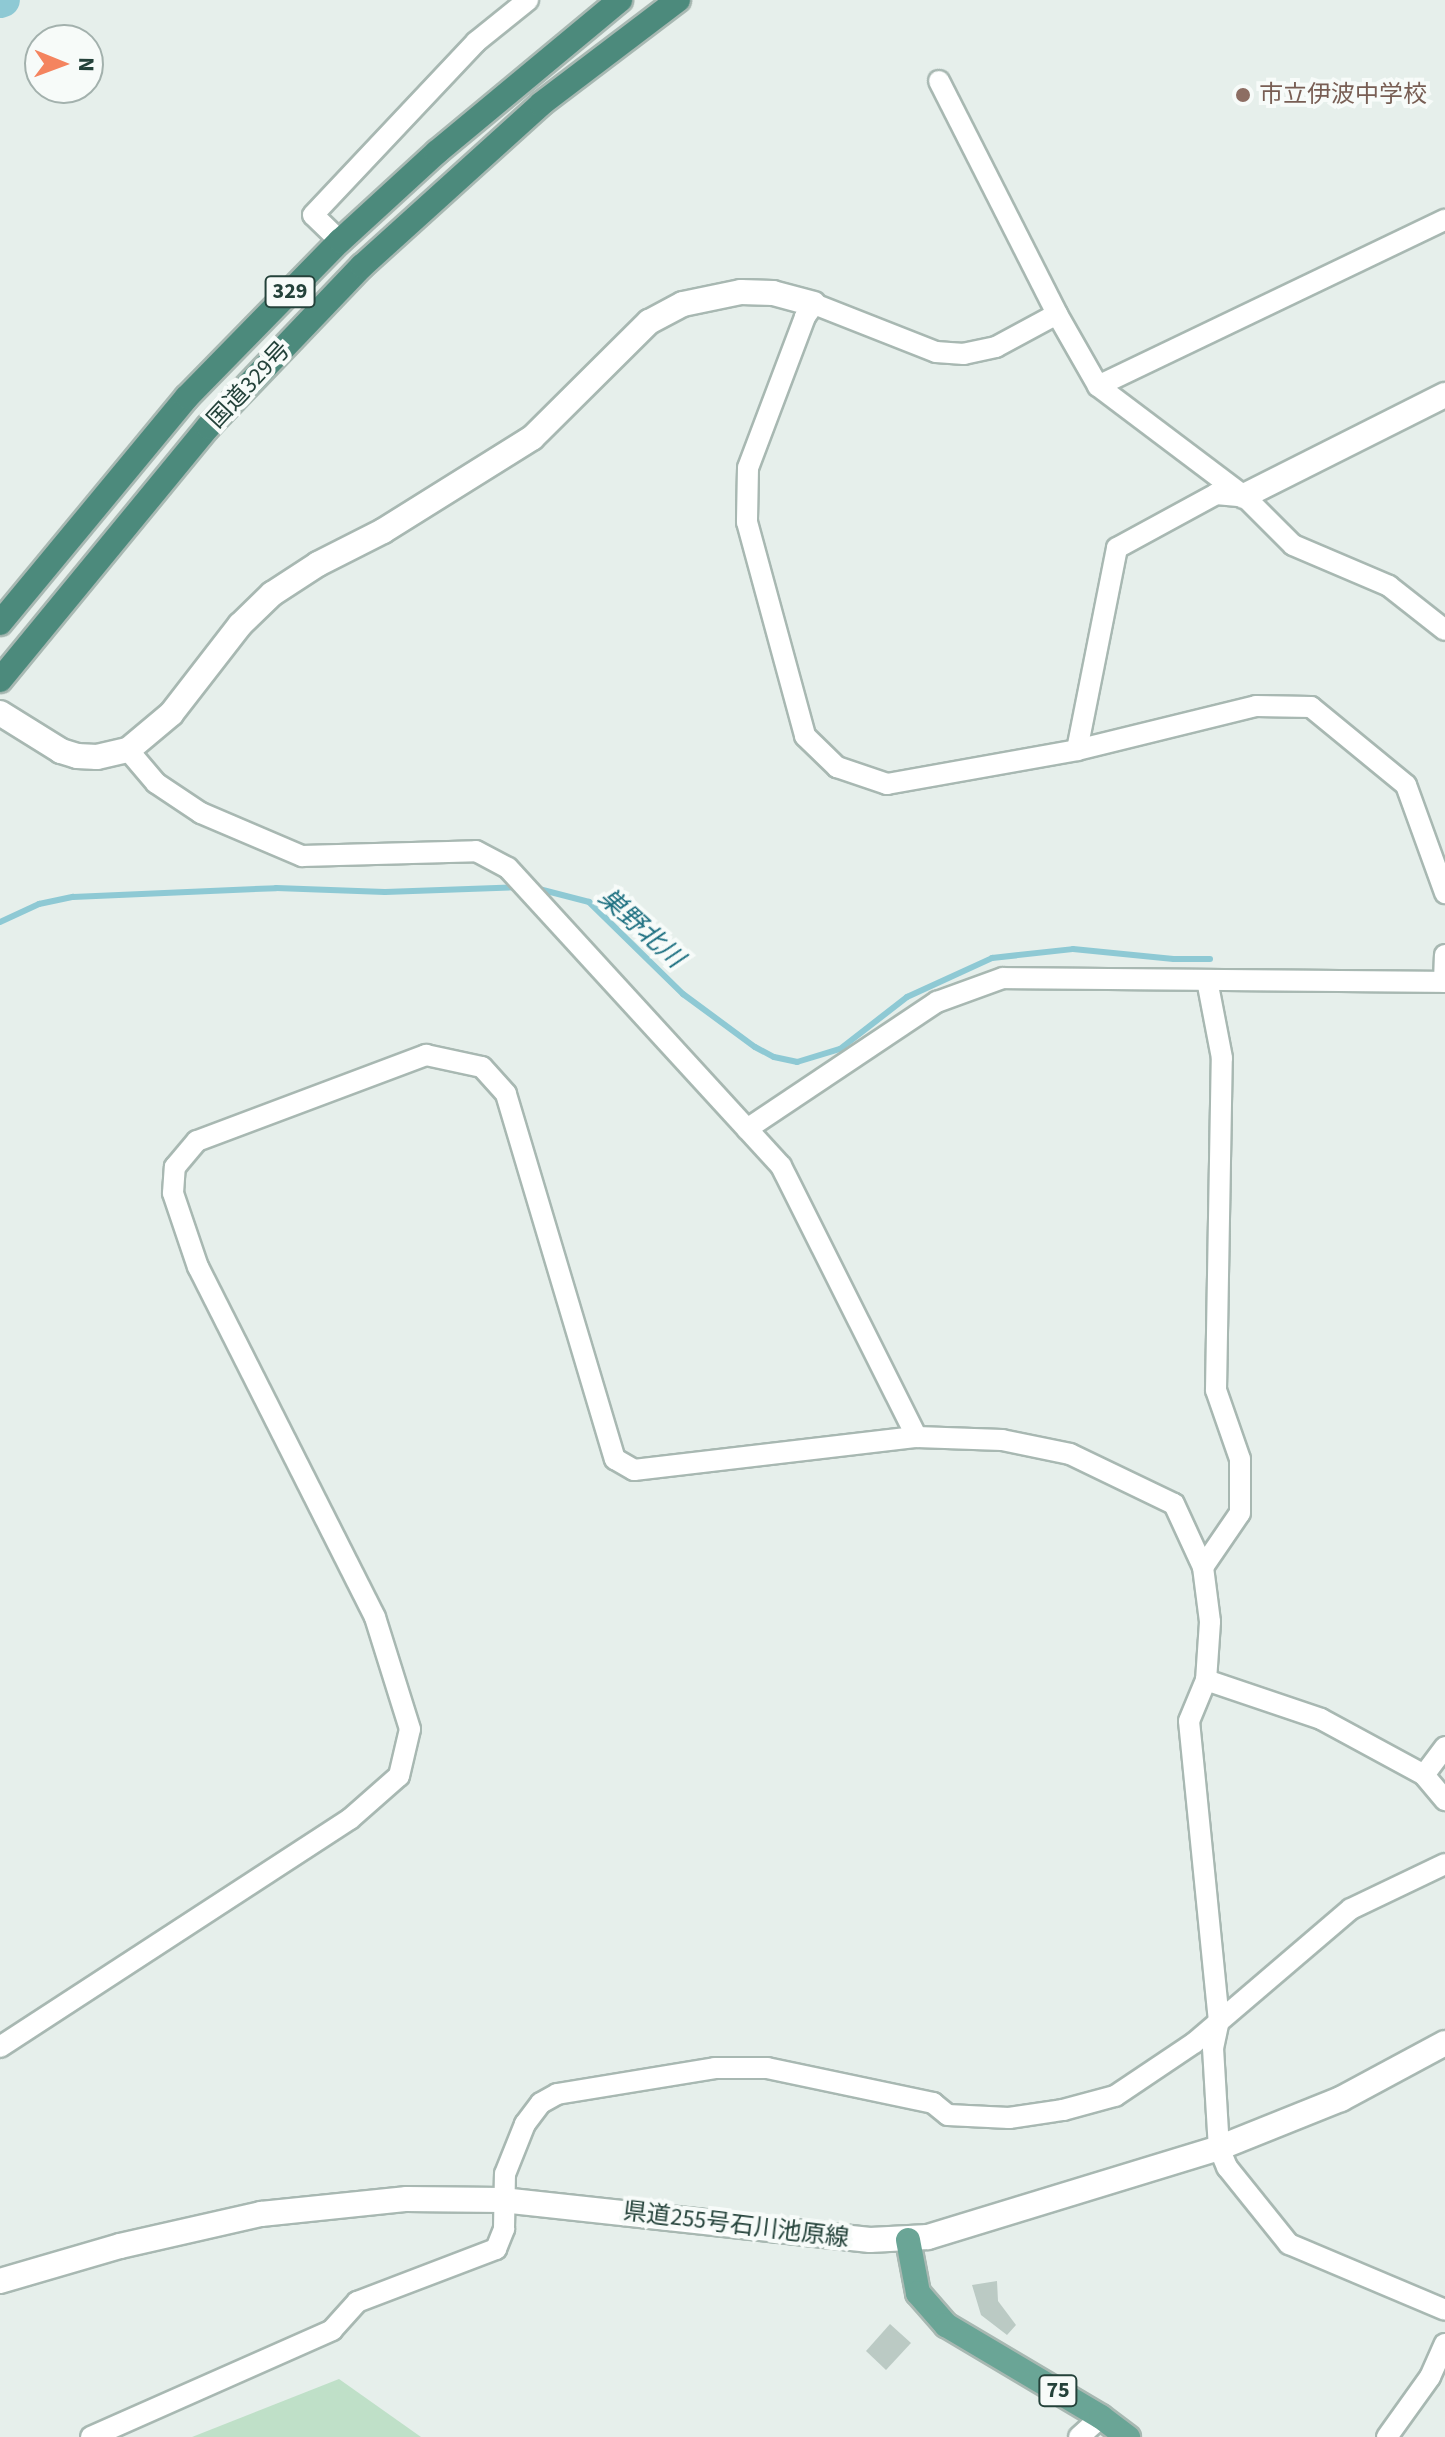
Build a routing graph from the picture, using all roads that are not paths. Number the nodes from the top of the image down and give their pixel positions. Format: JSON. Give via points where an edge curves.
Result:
{"nodes":[{"id":1,"x":528,"y":0,"type":"edge"},
{"id":2,"x":620,"y":0,"type":"edge"},
{"id":3,"x":678,"y":0,"type":"edge"},
{"id":4,"x":939,"y":81,"type":"dead end"},
{"id":5,"x":1445,"y":220,"type":"edge"},
{"id":6,"x":340,"y":241,"type":"junction"},
{"id":7,"x":814,"y":304,"type":"junction"},
{"id":8,"x":1057,"y":314,"type":"junction"},
{"id":9,"x":1098,"y":386,"type":"junction"},
{"id":10,"x":1445,"y":395,"type":"edge"},
{"id":11,"x":1244,"y":496,"type":"junction"},
{"id":12,"x":0,"y":623,"type":"edge"},
{"id":13,"x":1445,"y":630,"type":"edge"},
{"id":14,"x":0,"y":680,"type":"edge"},
{"id":15,"x":0,"y":713,"type":"edge"},
{"id":16,"x":128,"y":750,"type":"junction"},
{"id":17,"x":1077,"y":750,"type":"junction"},
{"id":18,"x":1445,"y":893,"type":"edge"},
{"id":19,"x":1445,"y":955,"type":"edge"},
{"id":20,"x":1207,"y":980,"type":"junction"},
{"id":21,"x":1444,"y":982,"type":"edge"},
{"id":22,"x":747,"y":1129,"type":"junction"},
{"id":23,"x":917,"y":1437,"type":"junction"},
{"id":24,"x":1203,"y":1567,"type":"junction"},
{"id":25,"x":1206,"y":1680,"type":"junction"},
{"id":26,"x":1445,"y":1747,"type":"edge"},
{"id":27,"x":1424,"y":1775,"type":"junction"},
{"id":28,"x":1445,"y":1800,"type":"edge"},
{"id":29,"x":1445,"y":1864,"type":"edge"},
{"id":30,"x":1219,"y":2020,"type":"junction"},
{"id":31,"x":1445,"y":2043,"type":"edge"},
{"id":32,"x":0,"y":2047,"type":"edge"},
{"id":33,"x":1219,"y":2148,"type":"junction"},
{"id":34,"x":502,"y":2200,"type":"junction"},
{"id":35,"x":908,"y":2240,"type":"junction"},
{"id":36,"x":0,"y":2281,"type":"edge"},
{"id":37,"x":1445,"y":2310,"type":"edge"},
{"id":38,"x":1445,"y":2344,"type":"edge"},
{"id":39,"x":1101,"y":2417,"type":"junction"},
{"id":40,"x":91,"y":2437,"type":"edge"},
{"id":41,"x":1079,"y":2437,"type":"edge"},
{"id":42,"x":1128,"y":2437,"type":"edge"},
{"id":43,"x":1387,"y":2437,"type":"edge"}],
"edges":[{"from":1,"to":6,"type":"street","via":[[476,42],[313,215]]},
{"from":2,"to":6,"type":"highway","name":"国道329号","number":"329","via":[[437,152]]},
{"from":3,"to":14,"type":"highway","name":"国道329号","number":"329","via":[[541,104],[362,266],[208,427]]},
{"from":4,"to":8,"type":"street"},
{"from":5,"to":9,"type":"street"},
{"from":6,"to":12,"type":"highway","name":"国道329号","number":"329","via":[[187,397]]},
{"from":7,"to":8,"type":"street","via":[[936,352],[964,354],[996,347]]},
{"from":7,"to":16,"type":"main road","via":[[773,293],[741,292],[683,304],[649,322],[532,438],[272,594],[240,625],[171,714]]},
{"from":7,"to":17,"type":"street","via":[[753,454],[747,522],[805,736],[837,767],[887,784]]},
{"from":8,"to":9,"type":"street"},
{"from":9,"to":11,"type":"street"},
{"from":10,"to":11,"type":"main road"},
{"from":11,"to":13,"type":"street","via":[[1293,545],[1389,586]]},
{"from":11,"to":17,"type":"street","via":[[1216,494],[1117,548]]},
{"from":15,"to":16,"type":"main road","via":[[69,754],[97,757]]},
{"from":16,"to":22,"type":"street","via":[[156,783],[201,813],[302,856],[476,851],[508,868]]},
{"from":17,"to":18,"type":"street","via":[[1256,706],[1311,707],[1406,785]]},
{"from":19,"to":21,"type":"street"},
{"from":20,"to":21,"type":"street"},
{"from":20,"to":22,"type":"street","via":[[1003,978],[937,1002]]},
{"from":20,"to":24,"type":"street","via":[[1222,1058],[1216,1390],[1240,1459],[1240,1513]]},
{"from":22,"to":23,"type":"street","via":[[781,1166]]},
{"from":23,"to":24,"type":"street","via":[[1002,1440],[1070,1454],[1174,1504]]},
{"from":23,"to":32,"type":"street","via":[[634,1470],[615,1459],[506,1094],[482,1067],[426,1055],[197,1141],[175,1167],[173,1193],[198,1267],[375,1617],[410,1729],[399,1776],[350,1819]]},
{"from":24,"to":25,"type":"street","via":[[1210,1622]]},
{"from":25,"to":27,"type":"street","via":[[1321,1719]]},
{"from":25,"to":30,"type":"street","via":[[1189,1721]]},
{"from":26,"to":27,"type":"street"},
{"from":27,"to":28,"type":"street"},
{"from":29,"to":30,"type":"street","via":[[1351,1909]]},
{"from":30,"to":33,"type":"street","via":[[1213,2048]]},
{"from":30,"to":34,"type":"street","via":[[1115,2096],[1009,2118],[948,2115],[933,2103],[767,2068],[715,2068],[557,2094],[541,2103],[525,2124],[505,2174]]},
{"from":31,"to":33,"type":"main road","name":"県道255号石川池原線","via":[[1341,2099]]},
{"from":33,"to":35,"type":"main road","name":"県道255号石川池原線","via":[[951,2232]]},
{"from":33,"to":37,"type":"street","via":[[1227,2167],[1289,2244]]},
{"from":34,"to":35,"type":"main road","name":"県道255号石川池原線","via":[[798,2234]]},
{"from":34,"to":36,"type":"main road","name":"県道255号石川池原線","via":[[407,2199],[261,2214],[120,2246]]},
{"from":34,"to":40,"type":"street","via":[[504,2229],[496,2249],[357,2302],[332,2330]]},
{"from":35,"to":39,"type":"main road","number":"75","via":[[918,2293],[946,2325]]},
{"from":38,"to":43,"type":"street","via":[[1430,2377]]},
{"from":39,"to":41,"type":"street"},
{"from":39,"to":42,"type":"main road","number":"75"}]}
